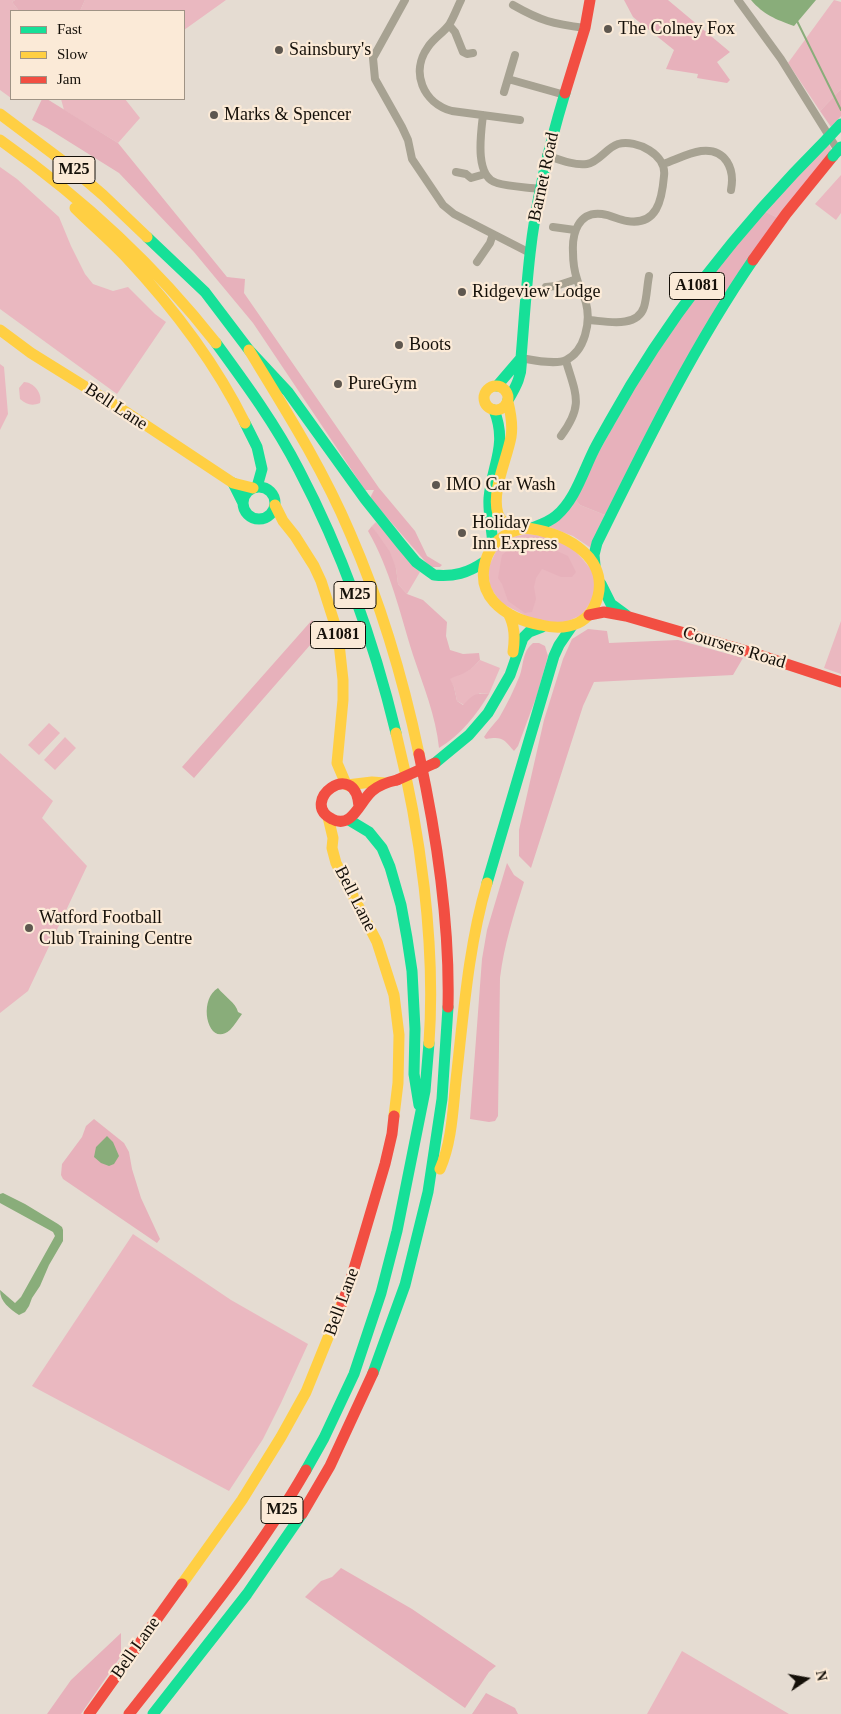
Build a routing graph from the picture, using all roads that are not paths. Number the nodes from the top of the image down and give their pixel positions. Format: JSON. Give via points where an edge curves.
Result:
{"nodes":[{"id":1,"x":405,"y":0,"type":"edge"},
{"id":2,"x":590,"y":0,"type":"edge"},
{"id":3,"x":738,"y":0,"type":"edge"},
{"id":4,"x":459,"y":1,"type":"edge"},
{"id":5,"x":513,"y":5,"type":"dead end"},
{"id":6,"x":449,"y":25,"type":"junction"},
{"id":7,"x":585,"y":28,"type":"junction"},
{"id":8,"x":474,"y":53,"type":"dead end"},
{"id":9,"x":514,"y":54,"type":"dead end"},
{"id":10,"x":508,"y":79,"type":"junction"},
{"id":11,"x":504,"y":92,"type":"dead end"},
{"id":12,"x":565,"y":95,"type":"junction"},
{"id":13,"x":0,"y":114,"type":"edge"},
{"id":14,"x":483,"y":115,"type":"junction"},
{"id":15,"x":520,"y":120,"type":"dead end"},
{"id":16,"x":841,"y":124,"type":"edge"},
{"id":17,"x":0,"y":140,"type":"edge"},
{"id":18,"x":838,"y":153,"type":"edge"},
{"id":19,"x":546,"y":156,"type":"junction"},
{"id":20,"x":663,"y":164,"type":"junction"},
{"id":21,"x":456,"y":172,"type":"dead end"},
{"id":22,"x":485,"y":174,"type":"junction"},
{"id":23,"x":50,"y":176,"type":"junction"},
{"id":24,"x":540,"y":189,"type":"junction"},
{"id":25,"x":731,"y":190,"type":"dead end"},
{"id":26,"x":553,"y":227,"type":"dead end"},
{"id":27,"x":575,"y":230,"type":"junction"},
{"id":28,"x":493,"y":234,"type":"junction"},
{"id":29,"x":530,"y":253,"type":"junction"},
{"id":30,"x":477,"y":262,"type":"dead end"},
{"id":31,"x":649,"y":276,"type":"dead end"},
{"id":32,"x":577,"y":279,"type":"junction"},
{"id":33,"x":546,"y":286,"type":"dead end"},
{"id":34,"x":588,"y":320,"type":"junction"},
{"id":35,"x":0,"y":330,"type":"edge"},
{"id":36,"x":250,"y":350,"type":"junction"},
{"id":37,"x":521,"y":358,"type":"junction"},
{"id":38,"x":566,"y":361,"type":"junction"},
{"id":39,"x":497,"y":386,"type":"junction"},
{"id":40,"x":508,"y":401,"type":"junction"},
{"id":41,"x":494,"y":410,"type":"junction"},
{"id":42,"x":561,"y":436,"type":"dead end"},
{"id":43,"x":233,"y":483,"type":"junction"},
{"id":44,"x":255,"y":488,"type":"junction"},
{"id":45,"x":243,"y":503,"type":"junction"},
{"id":46,"x":275,"y":505,"type":"junction"},
{"id":47,"x":266,"y":517,"type":"junction"},
{"id":48,"x":283,"y":521,"type":"junction"},
{"id":49,"x":532,"y":528,"type":"junction"},
{"id":50,"x":514,"y":531,"type":"junction"},
{"id":51,"x":494,"y":544,"type":"junction"},
{"id":52,"x":484,"y":562,"type":"junction"},
{"id":53,"x":595,"y":565,"type":"junction"},
{"id":54,"x":601,"y":584,"type":"junction"},
{"id":55,"x":508,"y":613,"type":"junction"},
{"id":56,"x":589,"y":615,"type":"junction"},
{"id":57,"x":626,"y":616,"type":"junction"},
{"id":58,"x":572,"y":626,"type":"junction"},
{"id":59,"x":542,"y":627,"type":"junction"},
{"id":60,"x":510,"y":674,"type":"junction"},
{"id":61,"x":841,"y":682,"type":"edge"},
{"id":62,"x":337,"y":763,"type":"junction"},
{"id":63,"x":385,"y":783,"type":"junction"},
{"id":64,"x":346,"y":784,"type":"junction"},
{"id":65,"x":328,"y":789,"type":"junction"},
{"id":66,"x":359,"y":806,"type":"junction"},
{"id":67,"x":328,"y":816,"type":"junction"},
{"id":68,"x":348,"y":820,"type":"junction"},
{"id":69,"x":332,"y":838,"type":"junction"},
{"id":70,"x":420,"y":1110,"type":"junction"},
{"id":71,"x":428,"y":1197,"type":"junction"},
{"id":72,"x":89,"y":1714,"type":"edge"},
{"id":73,"x":129,"y":1714,"type":"edge"},
{"id":74,"x":153,"y":1714,"type":"edge"}],
"edges":[{"from":1,"to":28,"type":"street","via":[[373,58],[375,79],[400,122],[412,159],[444,205],[454,214]]},
{"from":2,"to":7,"type":"main road","name":"Barnet Road"},
{"from":3,"to":18,"type":"street","via":[[781,58]]},
{"from":4,"to":6,"type":"street"},
{"from":5,"to":7,"type":"street","via":[[555,24]]},
{"from":6,"to":8,"type":"street","via":[[463,52]]},
{"from":6,"to":14,"type":"street","via":[[431,42],[422,57],[420,74],[423,87],[430,99],[442,108]]},
{"from":7,"to":12,"type":"main road","name":"Barnet Road"},
{"from":9,"to":10,"type":"street"},
{"from":10,"to":11,"type":"street"},
{"from":10,"to":12,"type":"street"},
{"from":12,"to":19,"type":"main road","name":"Barnet Road"},
{"from":13,"to":36,"type":"main road","number":"M25","via":[[68,166],[143,232],[205,292]]},
{"from":14,"to":15,"type":"street"},
{"from":14,"to":22,"type":"street","via":[[480,150]]},
{"from":16,"to":49,"type":"main road","number":"A1081","bridge":true,"via":[[770,198],[690,296],[618,406],[566,505],[556,516]]},
{"from":17,"to":23,"type":"main road","number":"M25"},
{"from":18,"to":53,"type":"main road","number":"A1081","via":[[806,187],[706,334],[666,404],[597,543]]},
{"from":19,"to":20,"type":"street","via":[[586,164],[606,150],[627,143],[656,154]]},
{"from":19,"to":24,"type":"main road","name":"Barnet Road"},
{"from":20,"to":25,"type":"street","via":[[699,151],[713,152],[730,164]]},
{"from":20,"to":27,"type":"street","via":[[660,201],[650,217],[638,222],[597,213],[582,220]]},
{"from":21,"to":22,"type":"street","via":[[471,178]]},
{"from":22,"to":24,"type":"street","via":[[497,183]]},
{"from":23,"to":44,"type":"main road","number":"M25","via":[[172,310],[212,366],[257,447],[262,469]]},
{"from":23,"to":70,"type":"main road","number":"M25","via":[[120,236],[184,303],[219,346],[261,406],[298,470],[356,597],[398,735],[422,868],[430,974],[430,1032],[426,1084]]},
{"from":24,"to":29,"type":"main road","name":"Barnet Road"},
{"from":26,"to":27,"type":"street"},
{"from":27,"to":32,"type":"street","via":[[573,251]]},
{"from":28,"to":29,"type":"street"},
{"from":28,"to":30,"type":"street"},
{"from":29,"to":37,"type":"main road","name":"Barnet Road"},
{"from":31,"to":34,"type":"street","via":[[644,306],[636,318],[624,322]]},
{"from":32,"to":33,"type":"street"},
{"from":32,"to":34,"type":"street","via":[[586,300]]},
{"from":34,"to":38,"type":"street","via":[[583,340]]},
{"from":35,"to":43,"type":"main road","name":"Bell Lane"},
{"from":36,"to":52,"type":"main road","number":"M25","via":[[288,392],[365,499],[416,562],[434,575],[449,577],[472,571]]},
{"from":36,"to":71,"type":"main road","number":"M25","via":[[310,453],[350,534],[388,635],[421,755],[439,851],[448,986],[444,1093]]},
{"from":37,"to":38,"type":"street"},
{"from":37,"to":39,"type":"main road"},
{"from":37,"to":40,"type":"main road","name":"Barnet Road","via":[[521,373]]},
{"from":38,"to":42,"type":"street","via":[[576,407]]},
{"from":39,"to":40,"type":"main road","via":[[507,392]]},
{"from":39,"to":41,"type":"main road","via":[[488,390],[484,397],[486,404]]},
{"from":40,"to":41,"type":"main road","via":[[501,410]]},
{"from":40,"to":50,"type":"main road","via":[[512,434],[497,510]]},
{"from":41,"to":51,"type":"main road","via":[[500,424],[501,439],[489,498]]},
{"from":43,"to":44,"type":"main road","name":"Bell Lane"},
{"from":43,"to":45,"type":"main road","name":"Bell Lane"},
{"from":44,"to":45,"type":"main road","via":[[246,494]]},
{"from":44,"to":46,"type":"main road","via":[[270,492]]},
{"from":45,"to":47,"type":"main road","via":[[253,518]]},
{"from":46,"to":47,"type":"main road"},
{"from":46,"to":48,"type":"main road","number":"A1081"},
{"from":47,"to":48,"type":"main road"},
{"from":48,"to":62,"type":"main road","number":"A1081","via":[[306,552],[321,581],[338,634],[343,700]]},
{"from":49,"to":50,"type":"main road"},
{"from":49,"to":53,"type":"main road","via":[[573,543]]},
{"from":50,"to":51,"type":"main road"},
{"from":51,"to":52,"type":"main road"},
{"from":52,"to":55,"type":"main road","via":[[485,588],[492,601]]},
{"from":53,"to":54,"type":"main road"},
{"from":54,"to":56,"type":"main road"},
{"from":54,"to":57,"type":"main road","name":"Coursers Road","via":[[612,604]]},
{"from":55,"to":59,"type":"main road"},
{"from":55,"to":60,"type":"main road","via":[[515,631]]},
{"from":56,"to":57,"type":"main road","name":"Coursers Road","via":[[604,612]]},
{"from":56,"to":58,"type":"main road"},
{"from":57,"to":61,"type":"main road","name":"Coursers Road"},
{"from":58,"to":59,"type":"main road"},
{"from":58,"to":71,"type":"main road","number":"M25","via":[[554,656],[479,908],[468,973],[451,1124],[444,1160]]},
{"from":59,"to":60,"type":"main road","via":[[529,632],[524,638]]},
{"from":60,"to":63,"type":"main road","bridge":true,"via":[[483,722],[452,752],[412,774]]},
{"from":62,"to":64,"type":"main road","number":"A1081"},
{"from":62,"to":65,"type":"main road","number":"A1081"},
{"from":63,"to":64,"type":"main road"},
{"from":63,"to":66,"type":"main road","via":[[367,795]]},
{"from":64,"to":65,"type":"main road"},
{"from":64,"to":66,"type":"main road","via":[[358,794]]},
{"from":65,"to":67,"type":"main road","via":[[322,806]]},
{"from":66,"to":68,"type":"main road"},
{"from":67,"to":68,"type":"main road","via":[[339,821]]},
{"from":67,"to":69,"type":"main road","name":"Bell Lane"},
{"from":68,"to":69,"type":"main road"},
{"from":68,"to":70,"type":"main road","number":"M25","via":[[370,833],[380,845],[399,898],[414,983],[415,1082]]},
{"from":69,"to":72,"type":"main road","name":"Bell Lane","via":[[336,863],[377,942],[394,995],[399,1035],[398,1083],[385,1164],[348,1289],[306,1392],[242,1500]]},
{"from":70,"to":73,"type":"main road","number":"M25","via":[[404,1197],[369,1335],[322,1442],[262,1540]]},
{"from":71,"to":74,"type":"main road","number":"M25","via":[[402,1298],[382,1354],[329,1467],[280,1550]]}]}
